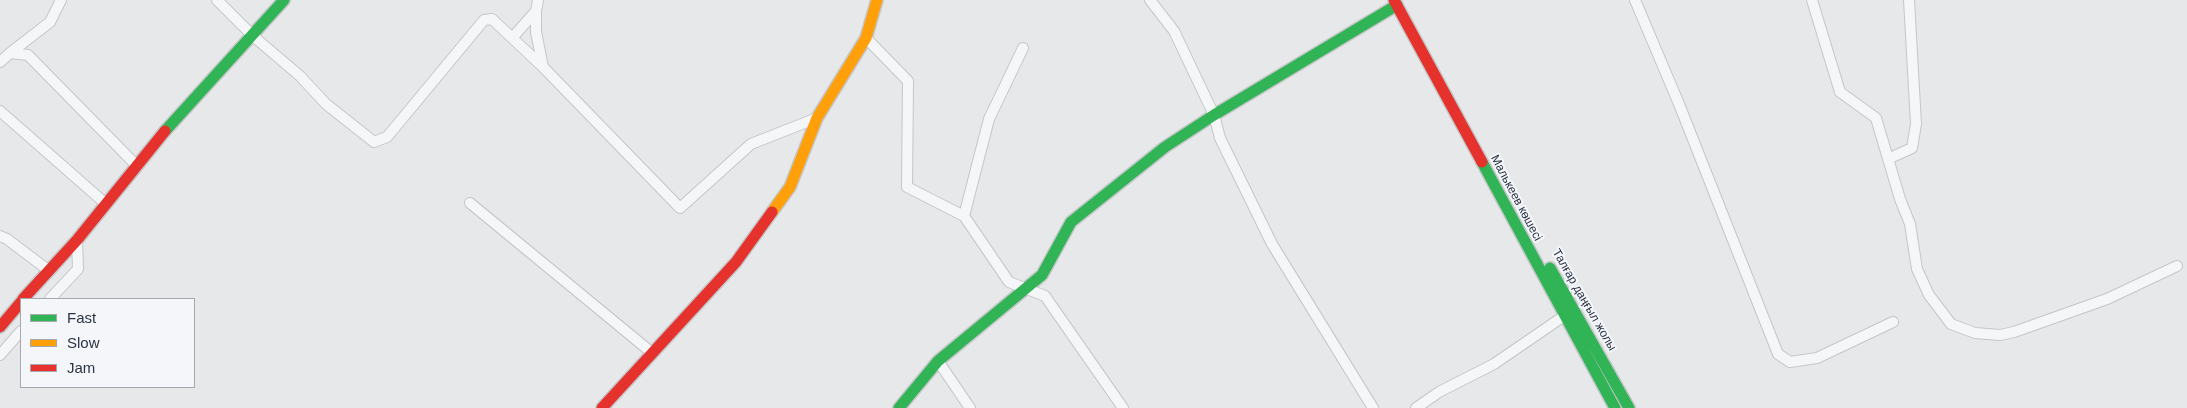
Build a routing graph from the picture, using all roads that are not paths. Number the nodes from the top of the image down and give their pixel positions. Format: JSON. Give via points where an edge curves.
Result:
{"nodes":[{"id":1,"x":61,"y":0,"type":"edge"},
{"id":2,"x":217,"y":0,"type":"edge"},
{"id":3,"x":284,"y":0,"type":"edge"},
{"id":4,"x":877,"y":0,"type":"edge"},
{"id":5,"x":1150,"y":0,"type":"edge"},
{"id":6,"x":1635,"y":0,"type":"edge"},
{"id":7,"x":1812,"y":0,"type":"edge"},
{"id":8,"x":1909,"y":0,"type":"edge"},
{"id":9,"x":1399,"y":2,"type":"edge"},
{"id":10,"x":537,"y":5,"type":"edge"},
{"id":11,"x":253,"y":36,"type":"junction"},
{"id":12,"x":513,"y":37,"type":"junction"},
{"id":13,"x":866,"y":38,"type":"junction"},
{"id":14,"x":1023,"y":48,"type":"dead end"},
{"id":15,"x":10,"y":53,"type":"junction"},
{"id":16,"x":0,"y":62,"type":"edge"},
{"id":17,"x":543,"y":67,"type":"junction"},
{"id":18,"x":0,"y":111,"type":"edge"},
{"id":19,"x":1214,"y":114,"type":"junction"},
{"id":20,"x":817,"y":118,"type":"junction"},
{"id":21,"x":1464,"y":130,"type":"junction"},
{"id":22,"x":1888,"y":160,"type":"junction"},
{"id":23,"x":137,"y":166,"type":"junction"},
{"id":24,"x":470,"y":203,"type":"dead end"},
{"id":25,"x":106,"y":204,"type":"junction"},
{"id":26,"x":964,"y":216,"type":"junction"},
{"id":27,"x":0,"y":236,"type":"edge"},
{"id":28,"x":77,"y":240,"type":"junction"},
{"id":29,"x":2177,"y":266,"type":"dead end"},
{"id":30,"x":48,"y":270,"type":"junction"},
{"id":31,"x":1042,"y":275,"type":"junction"},
{"id":32,"x":1009,"y":282,"type":"junction"},
{"id":33,"x":1026,"y":290,"type":"junction"},
{"id":34,"x":1045,"y":296,"type":"junction"},
{"id":35,"x":25,"y":298,"type":"edge"},
{"id":36,"x":51,"y":298,"type":"edge"},
{"id":37,"x":20,"y":303,"type":"edge"},
{"id":38,"x":1008,"y":304,"type":"junction"},
{"id":39,"x":1564,"y":316,"type":"junction"},
{"id":40,"x":1893,"y":322,"type":"dead end"},
{"id":41,"x":0,"y":328,"type":"edge"},
{"id":42,"x":20,"y":332,"type":"edge"},
{"id":43,"x":651,"y":352,"type":"junction"},
{"id":44,"x":0,"y":355,"type":"edge"},
{"id":45,"x":938,"y":361,"type":"junction"},
{"id":46,"x":602,"y":408,"type":"edge"},
{"id":47,"x":899,"y":408,"type":"edge"},
{"id":48,"x":970,"y":408,"type":"edge"},
{"id":49,"x":1123,"y":408,"type":"edge"},
{"id":50,"x":1373,"y":408,"type":"edge"},
{"id":51,"x":1416,"y":408,"type":"edge"},
{"id":52,"x":1615,"y":408,"type":"edge"},
{"id":53,"x":1629,"y":408,"type":"edge"}],
"edges":[{"from":1,"to":15,"type":"street","via":[[50,22]]},
{"from":2,"to":11,"type":"street"},
{"from":3,"to":11,"type":"street"},
{"from":4,"to":13,"type":"street"},
{"from":5,"to":19,"type":"street","via":[[1174,31]]},
{"from":6,"to":40,"type":"street","via":[[1778,354],[1790,362],[1817,358]]},
{"from":7,"to":22,"type":"street","via":[[1840,92],[1876,118]]},
{"from":8,"to":22,"type":"street","via":[[1916,124],[1912,148]]},
{"from":9,"to":19,"type":"street"},
{"from":9,"to":21,"type":"street","name":"Малькеев көшесі"},
{"from":10,"to":12,"type":"street"},
{"from":10,"to":17,"type":"street","via":[[536,32]]},
{"from":11,"to":12,"type":"street","via":[[300,76],[326,104],[374,142],[387,137],[484,20],[492,19]]},
{"from":11,"to":23,"type":"street","via":[[181,112]]},
{"from":12,"to":17,"type":"street"},
{"from":13,"to":20,"type":"street"},
{"from":13,"to":26,"type":"street","via":[[908,81],[907,187]]},
{"from":14,"to":26,"type":"street","via":[[989,119]]},
{"from":15,"to":16,"type":"street"},
{"from":15,"to":23,"type":"street","via":[[28,55]]},
{"from":17,"to":20,"type":"street","via":[[680,208],[751,144]]},
{"from":18,"to":25,"type":"street"},
{"from":19,"to":31,"type":"street","via":[[1165,147],[1071,222]]},
{"from":19,"to":50,"type":"street","via":[[1220,138],[1272,244]]},
{"from":20,"to":43,"type":"street","via":[[790,187],[736,262]]},
{"from":21,"to":39,"type":"street","name":"Малькеев көшесі"},
{"from":21,"to":53,"type":"street","name":"Талғар даңғыл жолы","via":[[1555,275]]},
{"from":22,"to":29,"type":"street","via":[[1910,224],[1917,269],[1929,295],[1951,324],[1975,333],[2000,335],[2014,332],[2107,299]]},
{"from":23,"to":25,"type":"street"},
{"from":24,"to":43,"type":"street"},
{"from":25,"to":28,"type":"street"},
{"from":26,"to":32,"type":"street"},
{"from":27,"to":30,"type":"street"},
{"from":28,"to":30,"type":"street"},
{"from":28,"to":36,"type":"street","via":[[78,269]]},
{"from":30,"to":35,"type":"street"},
{"from":31,"to":33,"type":"street"},
{"from":31,"to":34,"type":"street"},
{"from":32,"to":33,"type":"street"},
{"from":32,"to":38,"type":"street"},
{"from":33,"to":34,"type":"street"},
{"from":33,"to":38,"type":"street"},
{"from":34,"to":49,"type":"street"},
{"from":37,"to":41,"type":"street"},
{"from":38,"to":45,"type":"street"},
{"from":39,"to":51,"type":"street","via":[[1494,364],[1439,392]]},
{"from":39,"to":52,"type":"street","name":"Малькеев көшесі"},
{"from":42,"to":44,"type":"street"},
{"from":43,"to":46,"type":"street"},
{"from":45,"to":47,"type":"street"},
{"from":45,"to":48,"type":"street"}]}
